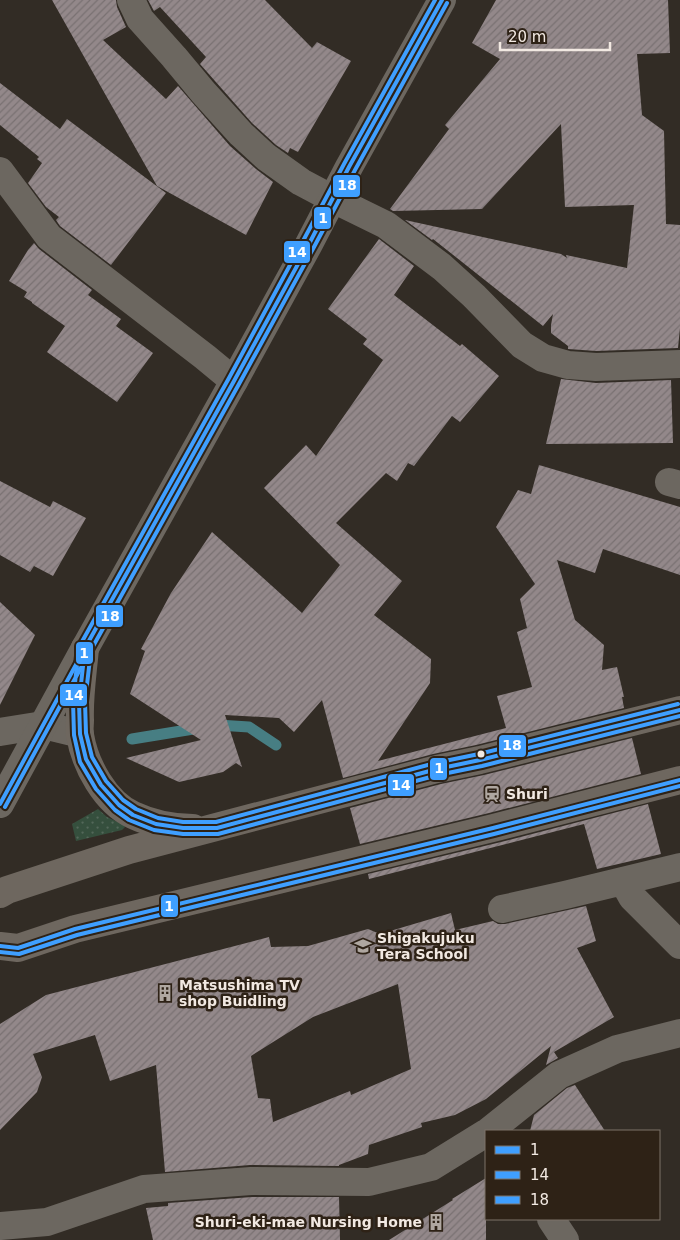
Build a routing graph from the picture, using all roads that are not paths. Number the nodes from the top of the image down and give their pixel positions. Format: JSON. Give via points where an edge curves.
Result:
{"nodes":[{"id":1,"x":131,"y":0,"type":"edge"},
{"id":2,"x":442,"y":0,"type":"edge"},
{"id":3,"x":0,"y":171,"type":"edge"},
{"id":4,"x":333,"y":199,"type":"junction"},
{"id":5,"x":680,"y":364,"type":"edge"},
{"id":6,"x":234,"y":381,"type":"junction"},
{"id":7,"x":85,"y":648,"type":"junction"},
{"id":8,"x":680,"y":710,"type":"edge"},
{"id":9,"x":43,"y":724,"type":"junction"},
{"id":10,"x":0,"y":732,"type":"edge"},
{"id":11,"x":80,"y":734,"type":"junction"},
{"id":12,"x":680,"y":780,"type":"edge"},
{"id":13,"x":0,"y":804,"type":"edge"},
{"id":14,"x":217,"y":828,"type":"junction"},
{"id":15,"x":680,"y":866,"type":"edge"},
{"id":16,"x":623,"y":881,"type":"junction"},
{"id":17,"x":0,"y":894,"type":"edge"},
{"id":18,"x":502,"y":909,"type":"dead end"},
{"id":19,"x":680,"y":945,"type":"edge"},
{"id":20,"x":0,"y":946,"type":"edge"},
{"id":21,"x":680,"y":1033,"type":"edge"},
{"id":22,"x":491,"y":1130,"type":"edge"},
{"id":23,"x":485,"y":1134,"type":"edge"},
{"id":24,"x":552,"y":1220,"type":"edge"},
{"id":25,"x":0,"y":1226,"type":"edge"},
{"id":26,"x":565,"y":1240,"type":"edge"}],
"edges":[{"from":1,"to":4,"type":"street","via":[[140,19],[241,134],[301,182]]},
{"from":2,"to":4,"type":"street"},
{"from":3,"to":6,"type":"street","via":[[49,236]]},
{"from":4,"to":5,"type":"street","via":[[386,225],[434,261],[522,345],[543,358],[596,368]]},
{"from":4,"to":6,"type":"street"},
{"from":6,"to":7,"type":"street"},
{"from":7,"to":9,"type":"street"},
{"from":7,"to":11,"type":"main road","via":[[79,702]]},
{"from":8,"to":14,"type":"main road"},
{"from":9,"to":10,"type":"street"},
{"from":9,"to":11,"type":"street"},
{"from":9,"to":13,"type":"street"},
{"from":11,"to":14,"type":"main road","via":[[86,759],[101,785],[133,815],[156,824]]},
{"from":12,"to":20,"type":"main road","via":[[75,929],[18,948]]},
{"from":14,"to":17,"type":"main road","via":[[130,850]]},
{"from":15,"to":16,"type":"street"},
{"from":16,"to":18,"type":"street"},
{"from":16,"to":19,"type":"street","via":[[632,897]]},
{"from":21,"to":22,"type":"street","via":[[560,1076]]},
{"from":23,"to":25,"type":"street","via":[[431,1167],[369,1182],[251,1181],[144,1189],[47,1222]]},
{"from":24,"to":26,"type":"street"}]}
